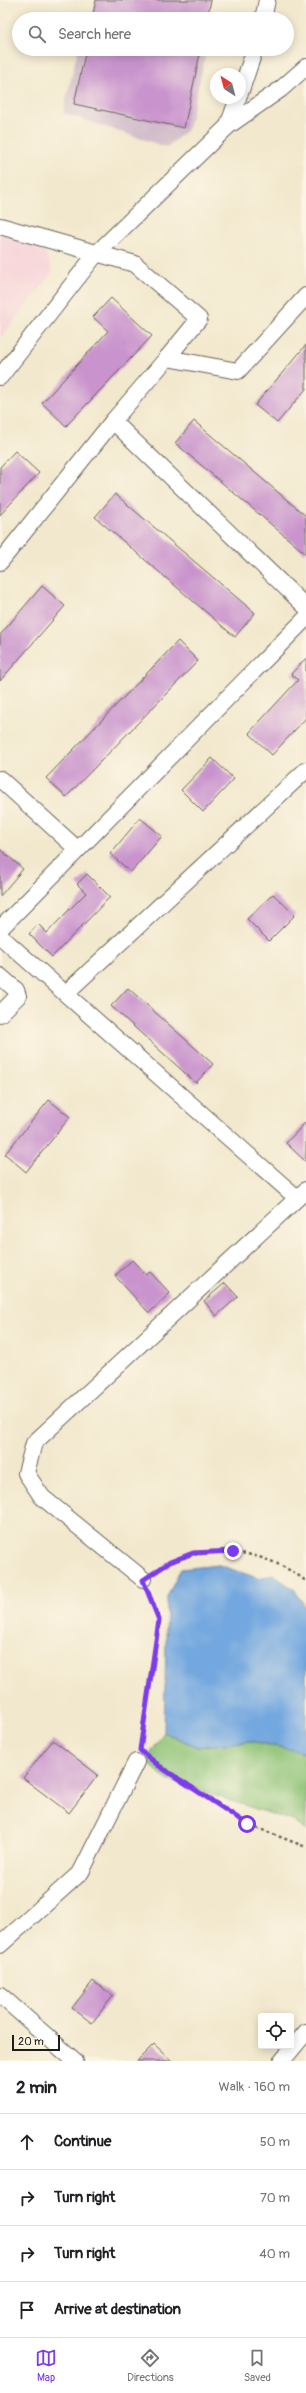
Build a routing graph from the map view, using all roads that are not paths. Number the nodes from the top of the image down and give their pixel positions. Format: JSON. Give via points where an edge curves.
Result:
{"nodes":[{"id":1,"x":267,"y":0,"type":"edge"},
{"id":2,"x":264,"y":12,"type":"edge"},
{"id":3,"x":253,"y":56,"type":"edge"},
{"id":4,"x":306,"y":67,"type":"edge"},
{"id":5,"x":246,"y":75,"type":"edge"},
{"id":6,"x":236,"y":104,"type":"edge"},
{"id":7,"x":228,"y":126,"type":"junction"},
{"id":8,"x":0,"y":226,"type":"edge"},
{"id":9,"x":96,"y":254,"type":"junction"},
{"id":10,"x":306,"y":296,"type":"edge"},
{"id":11,"x":166,"y":358,"type":"junction"},
{"id":12,"x":0,"y":377,"type":"edge"},
{"id":13,"x":113,"y":421,"type":"junction"},
{"id":14,"x":0,"y":562,"type":"edge"},
{"id":15,"x":306,"y":607,"type":"edge"},
{"id":16,"x":306,"y":618,"type":"edge"},
{"id":17,"x":306,"y":770,"type":"edge"},
{"id":18,"x":0,"y":779,"type":"edge"},
{"id":19,"x":77,"y":849,"type":"junction"},
{"id":20,"x":0,"y":929,"type":"edge"},
{"id":21,"x":0,"y":936,"type":"edge"},
{"id":22,"x":0,"y":976,"type":"edge"},
{"id":23,"x":66,"y":993,"type":"junction"},
{"id":24,"x":0,"y":1014,"type":"edge"},
{"id":25,"x":302,"y":1194,"type":"edge"},
{"id":26,"x":143,"y":1580,"type":"road end"},
{"id":27,"x":138,"y":1756,"type":"road end"},
{"id":28,"x":0,"y":1945,"type":"edge"},
{"id":29,"x":0,"y":1995,"type":"edge"},
{"id":30,"x":306,"y":2032,"type":"edge"},
{"id":31,"x":75,"y":2061,"type":"edge"},
{"id":32,"x":282,"y":2061,"type":"edge"}],
"edges":[{"from":1,"to":2,"type":"street"},
{"from":3,"to":5,"type":"street"},
{"from":4,"to":7,"type":"street","via":[[281,89]]},
{"from":6,"to":7,"type":"street"},
{"from":7,"to":9,"type":"street"},
{"from":8,"to":9,"type":"street"},
{"from":9,"to":11,"type":"street","via":[[134,264],[199,320]]},
{"from":9,"to":12,"type":"street"},
{"from":10,"to":11,"type":"street","via":[[238,371]]},
{"from":11,"to":13,"type":"street"},
{"from":13,"to":14,"type":"street"},
{"from":13,"to":15,"type":"street"},
{"from":16,"to":19,"type":"street"},
{"from":17,"to":23,"type":"street"},
{"from":18,"to":19,"type":"street"},
{"from":19,"to":20,"type":"street"},
{"from":21,"to":23,"type":"street"},
{"from":22,"to":24,"type":"street","via":[[16,990],[18,996]]},
{"from":23,"to":25,"type":"street"},
{"from":25,"to":26,"type":"street","via":[[34,1443],[26,1473],[42,1497]]},
{"from":27,"to":28,"type":"street","via":[[81,1872]]},
{"from":29,"to":31,"type":"street"},
{"from":30,"to":32,"type":"street"}]}
